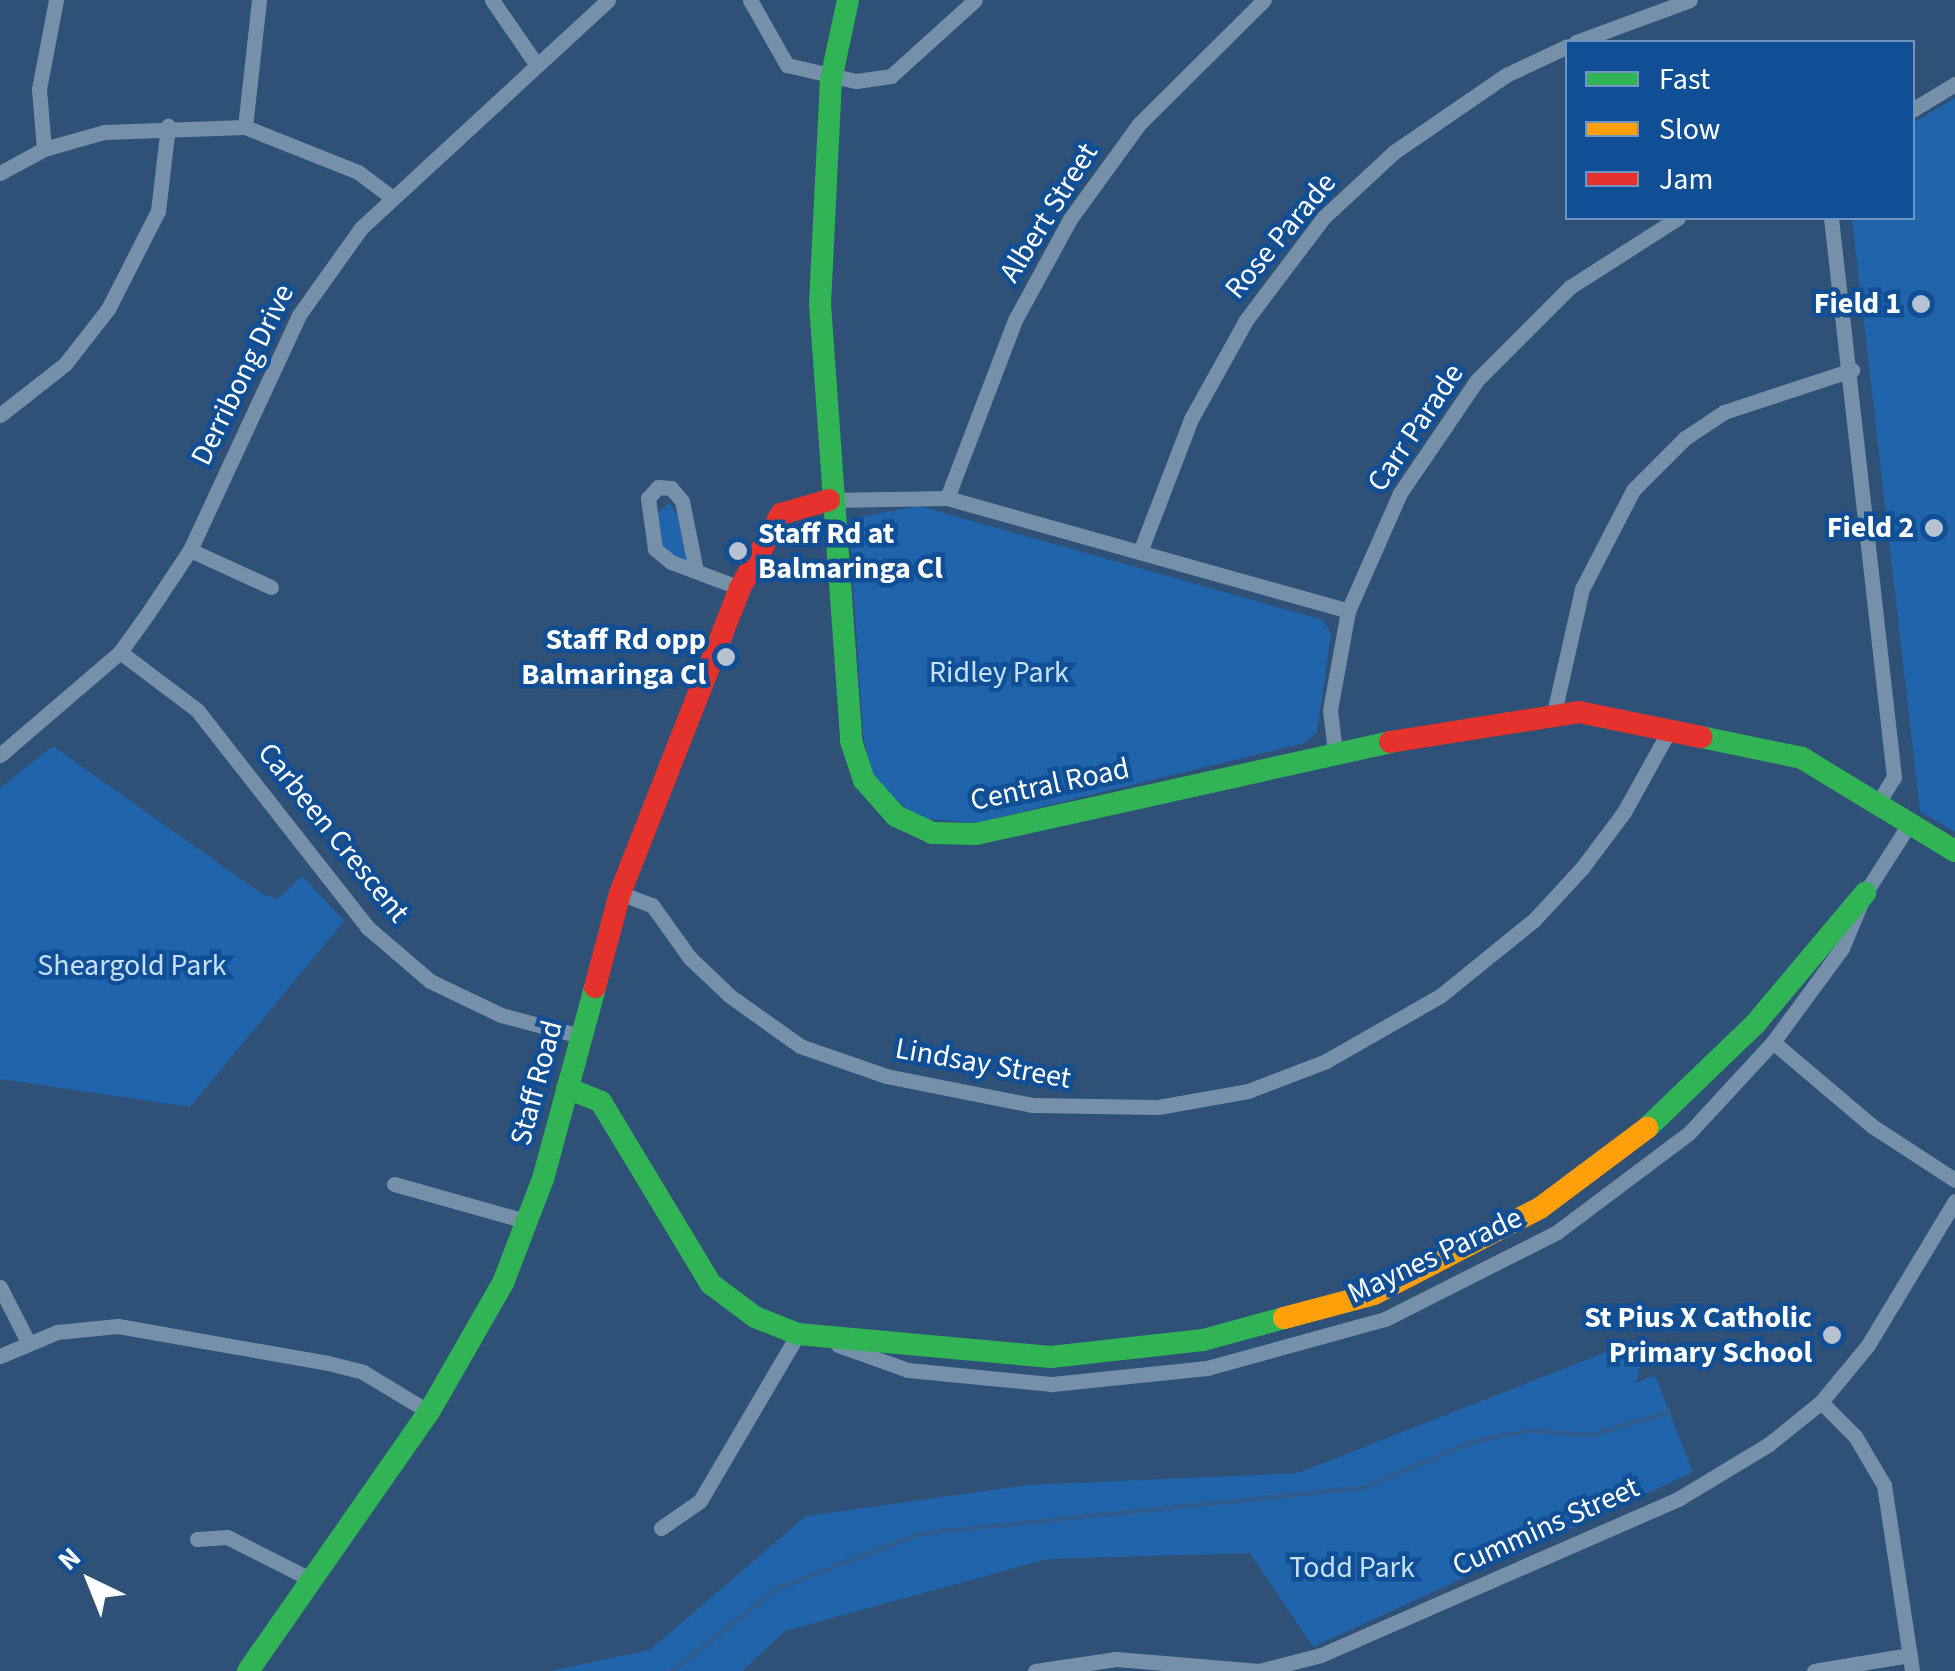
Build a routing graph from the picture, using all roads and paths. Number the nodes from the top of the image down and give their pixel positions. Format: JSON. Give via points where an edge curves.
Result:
{"nodes":[{"id":1,"x":56,"y":0,"type":"edge"},
{"id":2,"x":258,"y":0,"type":"edge"},
{"id":3,"x":492,"y":0,"type":"edge"},
{"id":4,"x":608,"y":0,"type":"edge"},
{"id":5,"x":750,"y":0,"type":"edge"},
{"id":6,"x":848,"y":0,"type":"edge"},
{"id":7,"x":975,"y":0,"type":"edge"},
{"id":8,"x":1264,"y":0,"type":"edge"},
{"id":9,"x":1690,"y":0,"type":"edge"},
{"id":10,"x":1581,"y":40,"type":"edge"},
{"id":11,"x":1565,"y":47,"type":"edge"},
{"id":12,"x":536,"y":64,"type":"junction"},
{"id":13,"x":831,"y":78,"type":"junction"},
{"id":14,"x":1955,"y":84,"type":"edge"},
{"id":15,"x":1915,"y":108,"type":"edge"},
{"id":16,"x":168,"y":126,"type":"junction"},
{"id":17,"x":246,"y":127,"type":"junction"},
{"id":18,"x":44,"y":149,"type":"junction"},
{"id":19,"x":0,"y":172,"type":"edge"},
{"id":20,"x":390,"y":196,"type":"junction"},
{"id":21,"x":1675,"y":220,"type":"edge"},
{"id":22,"x":1831,"y":220,"type":"edge"},
{"id":23,"x":1852,"y":370,"type":"junction"},
{"id":24,"x":0,"y":415,"type":"edge"},
{"id":25,"x":947,"y":498,"type":"junction"},
{"id":26,"x":829,"y":500,"type":"junction"},
{"id":27,"x":190,"y":550,"type":"junction"},
{"id":28,"x":1140,"y":552,"type":"junction"},
{"id":29,"x":696,"y":570,"type":"junction"},
{"id":30,"x":271,"y":587,"type":"dead end"},
{"id":31,"x":740,"y":588,"type":"junction"},
{"id":32,"x":1348,"y":611,"type":"junction"},
{"id":33,"x":120,"y":652,"type":"junction"},
{"id":34,"x":1554,"y":712,"type":"junction"},
{"id":35,"x":1670,"y":729,"type":"junction"},
{"id":36,"x":1335,"y":751,"type":"junction"},
{"id":37,"x":0,"y":755,"type":"edge"},
{"id":38,"x":1877,"y":804,"type":"junction"},
{"id":39,"x":1910,"y":822,"type":"junction"},
{"id":40,"x":1955,"y":851,"type":"edge"},
{"id":41,"x":620,"y":893,"type":"junction"},
{"id":42,"x":1865,"y":893,"type":"junction"},
{"id":43,"x":580,"y":1036,"type":"junction"},
{"id":44,"x":1773,"y":1042,"type":"junction"},
{"id":45,"x":567,"y":1088,"type":"junction"},
{"id":46,"x":1955,"y":1180,"type":"edge"},
{"id":47,"x":394,"y":1184,"type":"dead end"},
{"id":48,"x":1955,"y":1202,"type":"edge"},
{"id":49,"x":530,"y":1222,"type":"junction"},
{"id":50,"x":0,"y":1287,"type":"edge"},
{"id":51,"x":798,"y":1334,"type":"junction"},
{"id":52,"x":27,"y":1340,"type":"junction"},
{"id":53,"x":824,"y":1340,"type":"junction"},
{"id":54,"x":0,"y":1356,"type":"edge"},
{"id":55,"x":1821,"y":1402,"type":"junction"},
{"id":56,"x":429,"y":1412,"type":"junction"},
{"id":57,"x":662,"y":1528,"type":"dead end"},
{"id":58,"x":197,"y":1539,"type":"dead end"},
{"id":59,"x":312,"y":1580,"type":"junction"},
{"id":60,"x":1911,"y":1663,"type":"edge"},
{"id":61,"x":248,"y":1671,"type":"edge"},
{"id":62,"x":1035,"y":1671,"type":"edge"},
{"id":63,"x":1814,"y":1671,"type":"edge"}],
"edges":[{"from":1,"to":18,"type":"street","via":[[39,88]]},
{"from":2,"to":17,"type":"street"},
{"from":3,"to":12,"type":"street"},
{"from":4,"to":12,"type":"street","name":"Derribong Drive"},
{"from":5,"to":13,"type":"street","via":[[787,65]]},
{"from":6,"to":13,"type":"street","name":"Central Road"},
{"from":7,"to":13,"type":"street","via":[[891,76]]},
{"from":8,"to":25,"type":"street","name":"Albert Street","via":[[1139,124],[1070,219],[1015,320]]},
{"from":9,"to":10,"type":"street"},
{"from":11,"to":28,"type":"street","name":"Rose Parade","via":[[1506,75],[1394,152],[1324,217],[1246,320],[1192,420]]},
{"from":12,"to":20,"type":"street","name":"Derribong Drive"},
{"from":13,"to":26,"type":"street","name":"Central Road","via":[[820,304]]},
{"from":14,"to":15,"type":"street"},
{"from":16,"to":17,"type":"street"},
{"from":16,"to":18,"type":"street","via":[[104,132]]},
{"from":16,"to":24,"type":"street","via":[[158,211],[108,309],[64,364]]},
{"from":17,"to":20,"type":"street","via":[[358,172]]},
{"from":18,"to":19,"type":"street"},
{"from":20,"to":27,"type":"street","name":"Derribong Drive","via":[[299,315]]},
{"from":21,"to":32,"type":"street","name":"Carr Parade","via":[[1570,287],[1477,380],[1400,493]]},
{"from":22,"to":23,"type":"street"},
{"from":23,"to":34,"type":"street","via":[[1793,384],[1724,412],[1685,438],[1634,490],[1582,589]]},
{"from":23,"to":38,"type":"street","via":[[1894,778]]},
{"from":25,"to":26,"type":"street"},
{"from":25,"to":28,"type":"street"},
{"from":26,"to":31,"type":"street","name":"Staff Road","via":[[781,514]]},
{"from":26,"to":36,"type":"street","name":"Central Road","via":[[853,750],[864,780],[913,828],[976,834]]},
{"from":27,"to":30,"type":"street"},
{"from":27,"to":33,"type":"street","name":"Derribong Drive"},
{"from":28,"to":32,"type":"street"},
{"from":29,"to":29,"type":"street","via":[[671,562],[650,541],[654,489],[670,488],[680,497]]},
{"from":29,"to":31,"type":"street"},
{"from":31,"to":41,"type":"street","name":"Staff Road"},
{"from":32,"to":36,"type":"street","name":"Carr Parade","via":[[1330,710]]},
{"from":33,"to":37,"type":"street","name":"Derribong Drive"},
{"from":33,"to":43,"type":"street","name":"Carbeen Crescent","via":[[197,710],[367,927],[430,981],[502,1015]]},
{"from":34,"to":35,"type":"street","name":"Central Road"},
{"from":34,"to":36,"type":"street","name":"Central Road"},
{"from":35,"to":38,"type":"street","name":"Central Road","via":[[1802,758]]},
{"from":35,"to":41,"type":"street","name":"Lindsay Street","via":[[1624,812],[1582,868],[1534,920],[1440,996],[1326,1061],[1248,1090],[1158,1107],[1032,1105],[886,1076],[827,1057],[766,1026],[690,958],[652,905]]},
{"from":38,"to":39,"type":"street","name":"Central Road"},
{"from":39,"to":40,"type":"street","name":"Central Road"},
{"from":39,"to":42,"type":"street","name":"Maynes Parade"},
{"from":41,"to":43,"type":"street","name":"Staff Road"},
{"from":42,"to":44,"type":"street","name":"Maynes Parade","via":[[1842,948]]},
{"from":42,"to":53,"type":"street","name":"Maynes Parade","via":[[1756,1023],[1670,1111],[1540,1208],[1374,1294],[1203,1340],[1051,1357]]},
{"from":43,"to":45,"type":"street","name":"Staff Road"},
{"from":44,"to":46,"type":"street","via":[[1872,1126]]},
{"from":44,"to":53,"type":"street","name":"Maynes Parade","via":[[1689,1133],[1557,1232],[1385,1320],[1206,1368],[1052,1384],[908,1370]]},
{"from":45,"to":49,"type":"street","name":"Staff Road"},
{"from":45,"to":51,"type":"street","name":"Maynes Parade","via":[[601,1102],[711,1284],[755,1317]]},
{"from":47,"to":49,"type":"street"},
{"from":48,"to":55,"type":"street","name":"Cummins Street","via":[[1868,1345]]},
{"from":49,"to":56,"type":"street","name":"Staff Road","via":[[478,1333]]},
{"from":50,"to":52,"type":"street"},
{"from":51,"to":53,"type":"street","name":"Maynes Parade"},
{"from":51,"to":57,"type":"street","via":[[700,1501]]},
{"from":52,"to":54,"type":"street"},
{"from":52,"to":56,"type":"street","via":[[118,1326],[328,1362],[363,1372]]},
{"from":55,"to":60,"type":"street","via":[[1855,1436],[1884,1485]]},
{"from":55,"to":62,"type":"street","name":"Cummins Street","via":[[1769,1444],[1678,1499],[1320,1655],[1259,1671],[1116,1660],[1053,1663]]},
{"from":56,"to":59,"type":"street","name":"Staff Road"},
{"from":58,"to":59,"type":"street","via":[[227,1536]]},
{"from":59,"to":61,"type":"street","name":"Staff Road"},
{"from":60,"to":63,"type":"street"}]}
